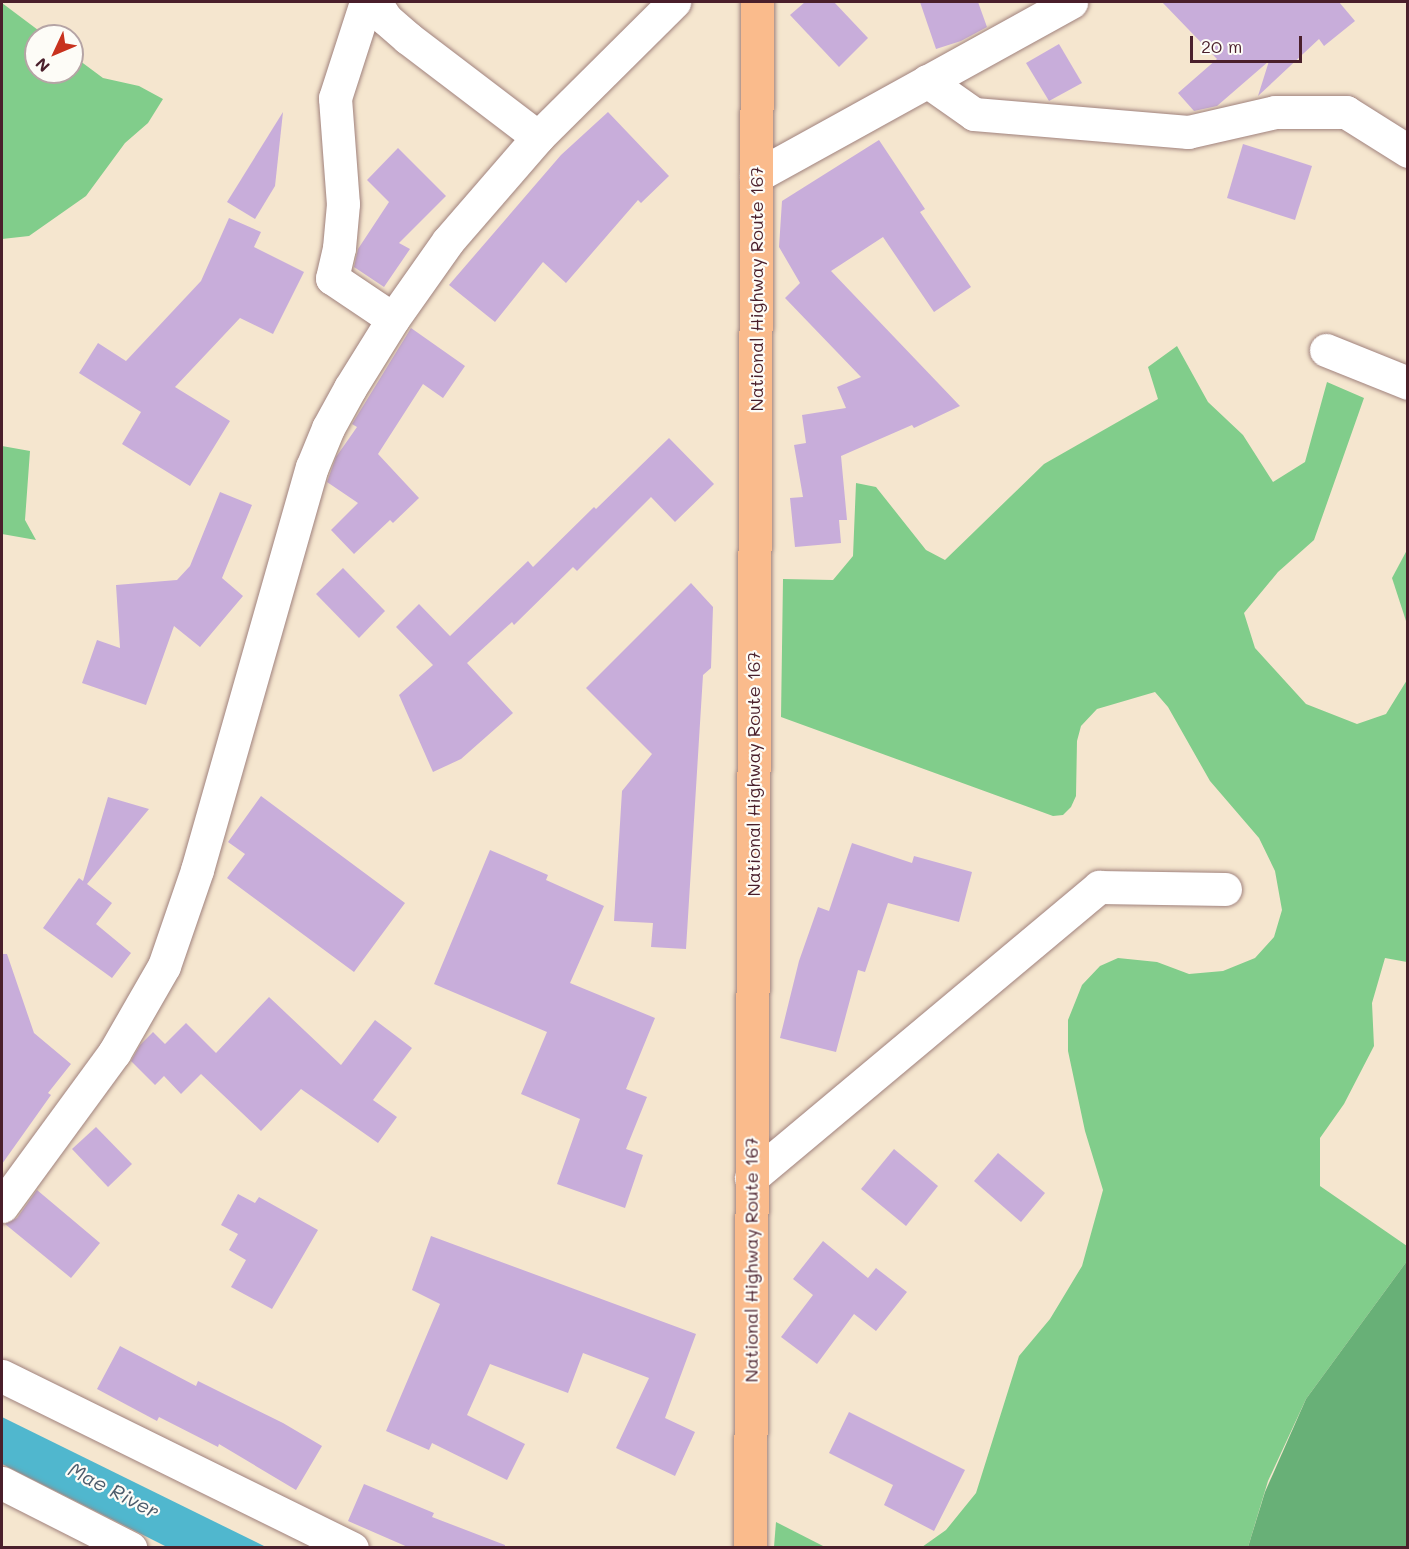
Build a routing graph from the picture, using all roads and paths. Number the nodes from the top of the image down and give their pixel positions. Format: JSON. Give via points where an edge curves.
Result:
{"nodes":[{"id":1,"x":366,"y":2,"type":"edge"},
{"id":2,"x":375,"y":2,"type":"edge"},
{"id":3,"x":674,"y":2,"type":"edge"},
{"id":4,"x":757,"y":2,"type":"edge"},
{"id":5,"x":1071,"y":2,"type":"edge"},
{"id":6,"x":927,"y":81,"type":"junction"},
{"id":7,"x":538,"y":138,"type":"junction"},
{"id":8,"x":1407,"y":151,"type":"edge"},
{"id":9,"x":756,"y":176,"type":"junction"},
{"id":10,"x":393,"y":319,"type":"junction"},
{"id":11,"x":1326,"y":350,"type":"dead end"},
{"id":12,"x":1407,"y":382,"type":"edge"},
{"id":13,"x":1225,"y":889,"type":"dead end"},
{"id":14,"x":752,"y":1178,"type":"junction"},
{"id":15,"x":2,"y":1206,"type":"edge"},
{"id":16,"x":2,"y":1376,"type":"edge"},
{"id":17,"x":2,"y":1482,"type":"edge"},
{"id":18,"x":130,"y":1548,"type":"edge"},
{"id":19,"x":352,"y":1548,"type":"edge"},
{"id":20,"x":750,"y":1548,"type":"edge"}],
"edges":[{"from":1,"to":10,"type":"street","via":[[335,98],[343,204],[332,278]]},
{"from":2,"to":7,"type":"street","via":[[386,19],[408,38]]},
{"from":3,"to":7,"type":"street"},
{"from":4,"to":9,"type":"highway","name":"National Highway Route 167"},
{"from":5,"to":6,"type":"street"},
{"from":6,"to":8,"type":"street","via":[[974,114],[1188,132],[1275,112],[1346,112]]},
{"from":6,"to":9,"type":"street"},
{"from":7,"to":10,"type":"street","via":[[448,240]]},
{"from":9,"to":14,"type":"highway","name":"National Highway Route 167"},
{"from":10,"to":15,"type":"street","via":[[328,428],[312,467],[197,870],[164,966],[114,1053]]},
{"from":11,"to":12,"type":"street"},
{"from":13,"to":14,"type":"street","via":[[1099,887]]},
{"from":14,"to":20,"type":"highway","name":"National Highway Route 167"},
{"from":16,"to":19,"type":"street"},
{"from":17,"to":18,"type":"street"}]}
